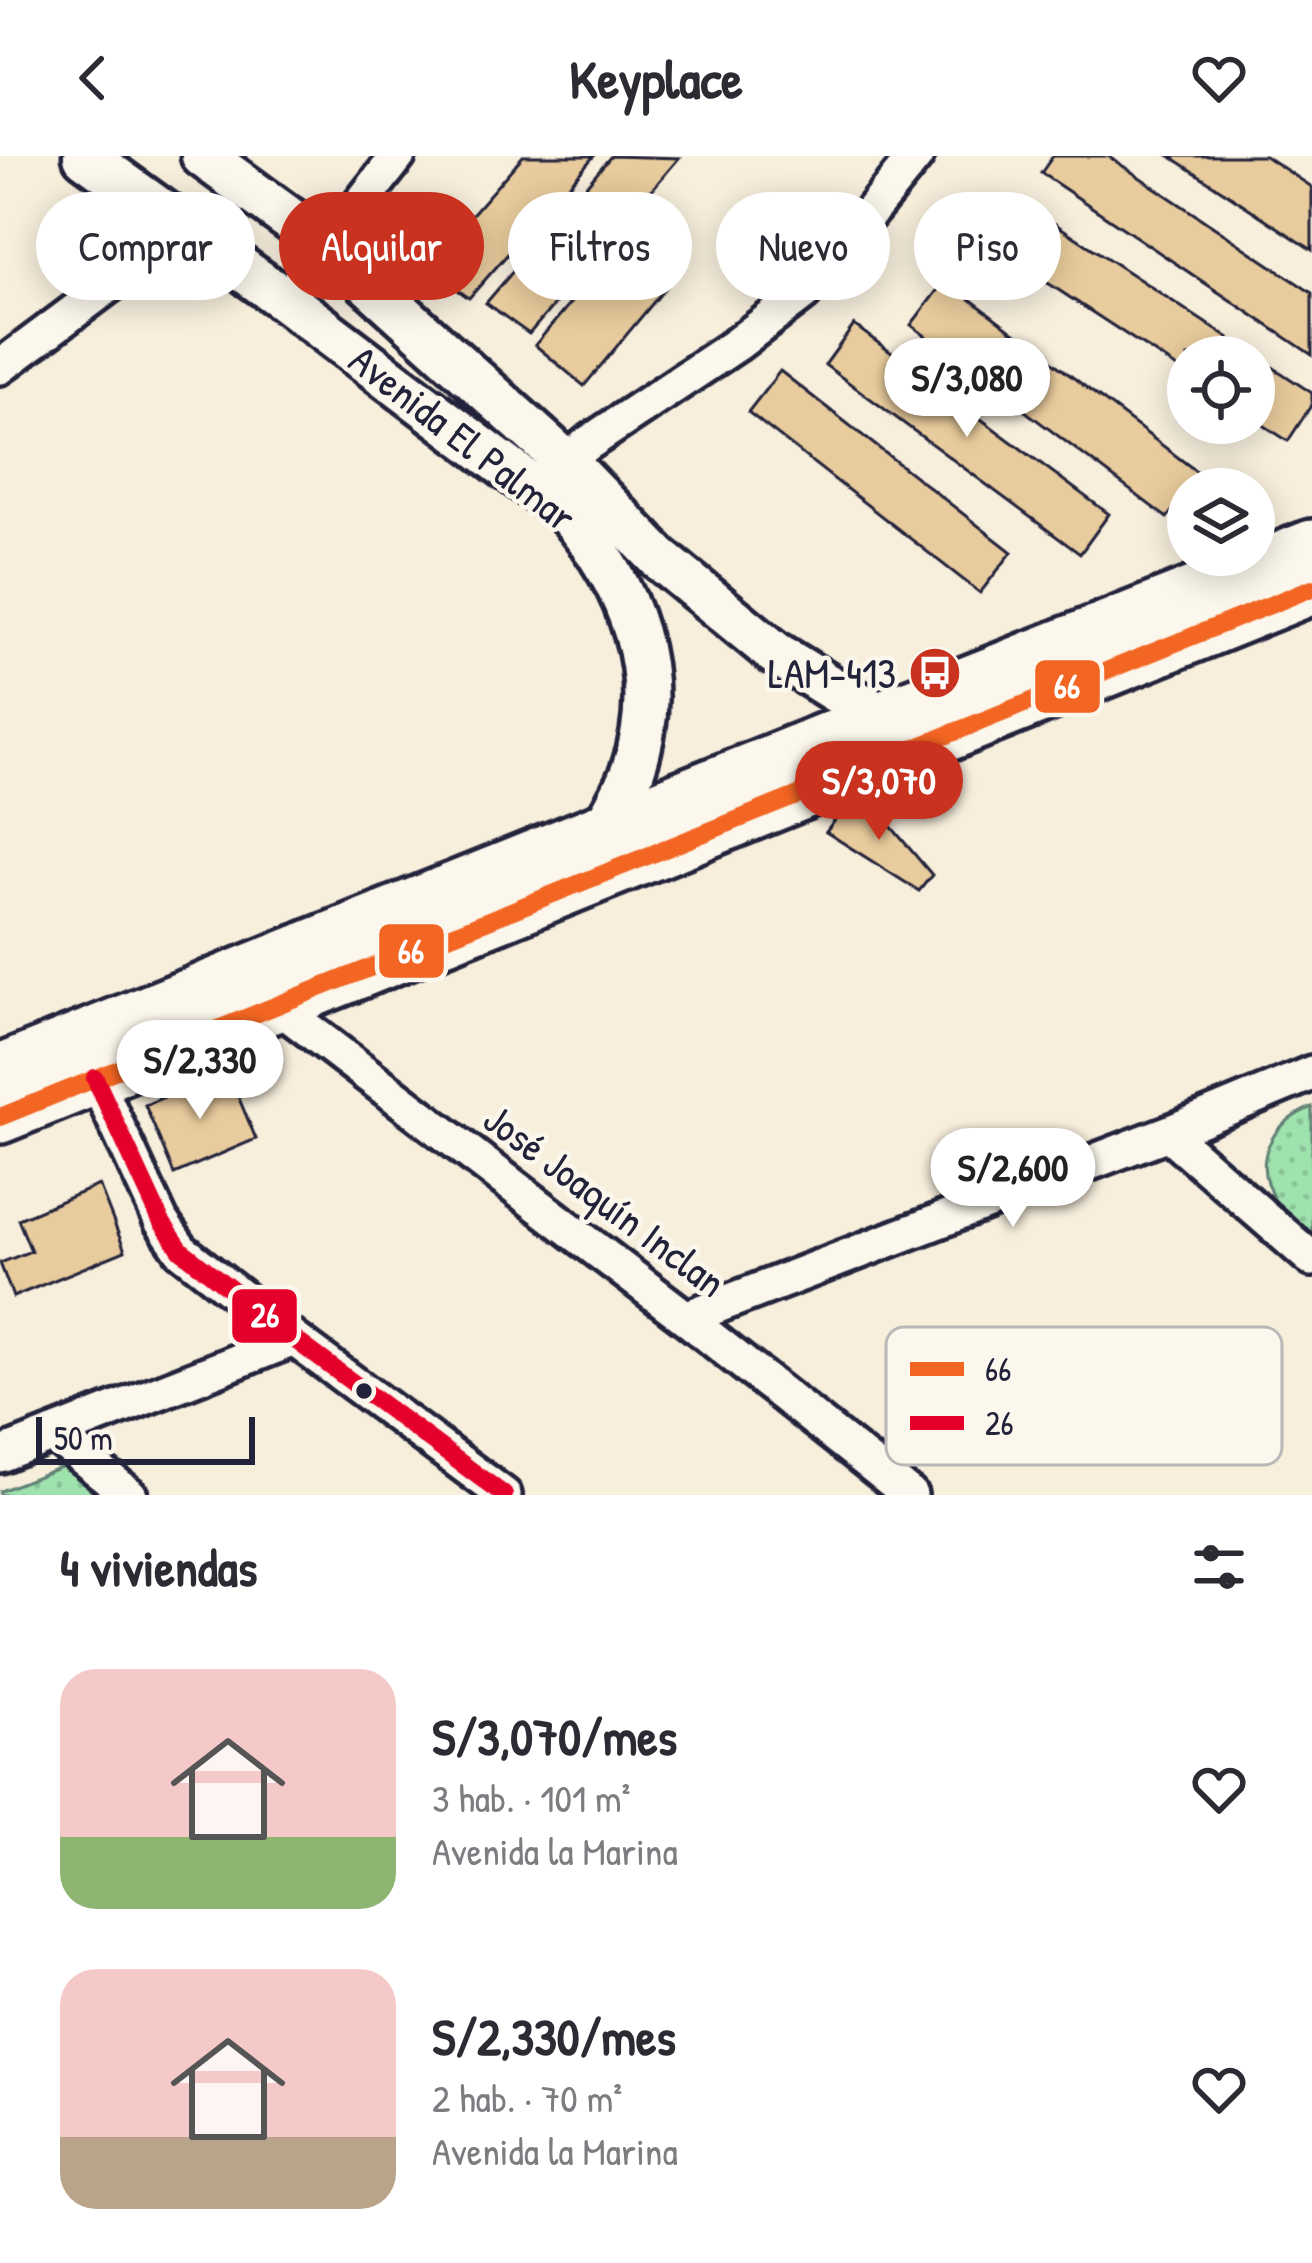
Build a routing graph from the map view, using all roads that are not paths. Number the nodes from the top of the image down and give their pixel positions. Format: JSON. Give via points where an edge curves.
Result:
{"nodes":[{"id":1,"x":85,"y":156,"type":"edge"},
{"id":2,"x":203,"y":156,"type":"edge"},
{"id":3,"x":398,"y":156,"type":"edge"},
{"id":4,"x":916,"y":156,"type":"edge"},
{"id":5,"x":136,"y":192,"type":"edge"},
{"id":6,"x":370,"y":192,"type":"edge"},
{"id":7,"x":279,"y":211,"type":"edge"},
{"id":8,"x":90,"y":300,"type":"edge"},
{"id":9,"x":285,"y":300,"type":"edge"},
{"id":10,"x":380,"y":300,"type":"edge"},
{"id":11,"x":0,"y":367,"type":"edge"},
{"id":12,"x":553,"y":478,"type":"junction"},
{"id":13,"x":1312,"y":546,"type":"edge"},
{"id":14,"x":1312,"y":588,"type":"edge"},
{"id":15,"x":883,"y":716,"type":"junction"},
{"id":16,"x":604,"y":828,"type":"junction"},
{"id":17,"x":268,"y":985,"type":"junction"},
{"id":18,"x":0,"y":1071,"type":"edge"},
{"id":19,"x":1312,"y":1073,"type":"edge"},
{"id":20,"x":95,"y":1078,"type":"junction"},
{"id":21,"x":0,"y":1117,"type":"edge"},
{"id":22,"x":1168,"y":1133,"type":"junction"},
{"id":23,"x":1312,"y":1259,"type":"edge"},
{"id":24,"x":686,"y":1318,"type":"junction"},
{"id":25,"x":294,"y":1340,"type":"junction"},
{"id":26,"x":53,"y":1434,"type":"junction"},
{"id":27,"x":0,"y":1455,"type":"edge"},
{"id":28,"x":130,"y":1495,"type":"edge"},
{"id":29,"x":504,"y":1495,"type":"edge"},
{"id":30,"x":910,"y":1495,"type":"edge"}],
"edges":[{"from":1,"to":5,"type":"street","name":"Avenida El Palmar"},
{"from":2,"to":7,"type":"street","name":"Avenida El Palmar"},
{"from":3,"to":6,"type":"street"},
{"from":4,"to":12,"type":"street","via":[[803,293],[587,444]]},
{"from":8,"to":11,"type":"street"},
{"from":9,"to":12,"type":"street","name":"Avenida El Palmar"},
{"from":10,"to":12,"type":"street","name":"Avenida El Palmar"},
{"from":12,"to":15,"type":"street","name":"Avenida El Palmar","via":[[775,653]]},
{"from":12,"to":16,"type":"street","name":"Avenida El Palmar","via":[[567,513],[608,566],[642,653],[638,753]]},
{"from":13,"to":15,"type":"main road"},
{"from":14,"to":17,"type":"main road"},
{"from":15,"to":16,"type":"main road"},
{"from":16,"to":17,"type":"main road"},
{"from":17,"to":18,"type":"main road"},
{"from":17,"to":20,"type":"main road"},
{"from":17,"to":24,"type":"street","name":"José Joaquín Inclan"},
{"from":19,"to":22,"type":"street"},
{"from":20,"to":21,"type":"main road"},
{"from":20,"to":25,"type":"street","via":[[171,1238]]},
{"from":22,"to":23,"type":"street"},
{"from":22,"to":24,"type":"street"},
{"from":24,"to":30,"type":"street","name":"José Joaquín Inclan"},
{"from":25,"to":26,"type":"street"},
{"from":25,"to":29,"type":"street"},
{"from":26,"to":27,"type":"street"},
{"from":26,"to":28,"type":"street"}]}
